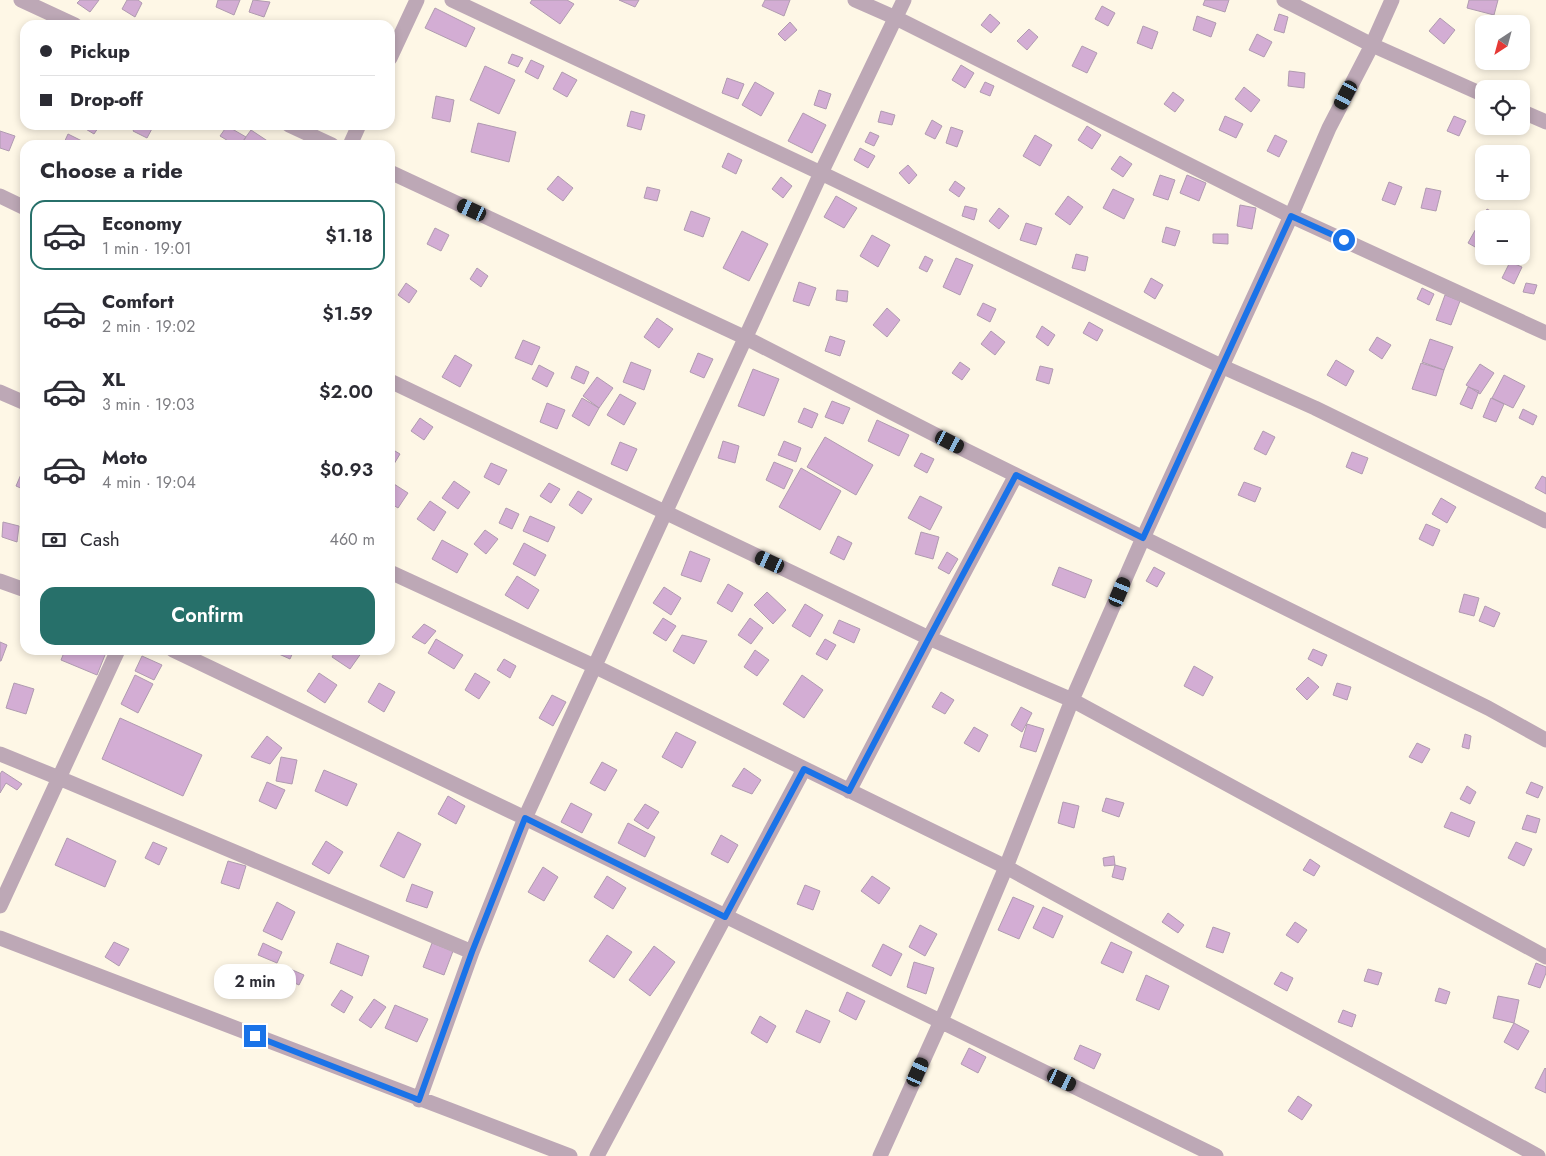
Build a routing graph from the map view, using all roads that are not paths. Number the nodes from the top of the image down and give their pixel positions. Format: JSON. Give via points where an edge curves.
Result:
{"nodes":[{"id":1,"x":21,"y":0,"type":"edge"},
{"id":2,"x":417,"y":0,"type":"edge"},
{"id":3,"x":452,"y":0,"type":"edge"},
{"id":4,"x":856,"y":0,"type":"edge"},
{"id":5,"x":904,"y":0,"type":"edge"},
{"id":6,"x":1284,"y":0,"type":"edge"},
{"id":7,"x":1392,"y":0,"type":"edge"},
{"id":8,"x":896,"y":18,"type":"junction"},
{"id":9,"x":64,"y":20,"type":"edge"},
{"id":10,"x":1372,"y":45,"type":"junction"},
{"id":11,"x":395,"y":47,"type":"edge"},
{"id":12,"x":1475,"y":91,"type":"edge"},
{"id":13,"x":1530,"y":116,"type":"edge"},
{"id":14,"x":1546,"y":122,"type":"edge"},
{"id":15,"x":300,"y":130,"type":"edge"},
{"id":16,"x":321,"y":140,"type":"edge"},
{"id":17,"x":821,"y":173,"type":"junction"},
{"id":18,"x":395,"y":174,"type":"edge"},
{"id":19,"x":0,"y":196,"type":"edge"},
{"id":20,"x":20,"y":206,"type":"edge"},
{"id":21,"x":1291,"y":216,"type":"junction"},
{"id":22,"x":1546,"y":333,"type":"edge"},
{"id":23,"x":746,"y":338,"type":"junction"},
{"id":24,"x":1221,"y":366,"type":"junction"},
{"id":25,"x":395,"y":383,"type":"edge"},
{"id":26,"x":0,"y":392,"type":"edge"},
{"id":27,"x":20,"y":401,"type":"edge"},
{"id":28,"x":1016,"y":475,"type":"junction"},
{"id":29,"x":665,"y":512,"type":"junction"},
{"id":30,"x":1546,"y":521,"type":"edge"},
{"id":31,"x":1143,"y":538,"type":"junction"},
{"id":32,"x":395,"y":574,"type":"edge"},
{"id":33,"x":0,"y":581,"type":"edge"},
{"id":34,"x":20,"y":588,"type":"edge"},
{"id":35,"x":929,"y":638,"type":"junction"},
{"id":36,"x":116,"y":655,"type":"edge"},
{"id":37,"x":183,"y":655,"type":"edge"},
{"id":38,"x":594,"y":666,"type":"junction"},
{"id":39,"x":1072,"y":700,"type":"junction"},
{"id":40,"x":1546,"y":740,"type":"edge"},
{"id":41,"x":0,"y":754,"type":"edge"},
{"id":42,"x":804,"y":769,"type":"junction"},
{"id":43,"x":59,"y":778,"type":"junction"},
{"id":44,"x":849,"y":791,"type":"junction"},
{"id":45,"x":525,"y":818,"type":"junction"},
{"id":46,"x":1006,"y":867,"type":"junction"},
{"id":47,"x":0,"y":906,"type":"edge"},
{"id":48,"x":725,"y":917,"type":"junction"},
{"id":49,"x":0,"y":938,"type":"edge"},
{"id":50,"x":472,"y":952,"type":"junction"},
{"id":51,"x":1546,"y":957,"type":"edge"},
{"id":52,"x":941,"y":1021,"type":"junction"},
{"id":53,"x":419,"y":1100,"type":"junction"},
{"id":54,"x":570,"y":1156,"type":"edge"},
{"id":55,"x":597,"y":1156,"type":"edge"},
{"id":56,"x":880,"y":1156,"type":"edge"},
{"id":57,"x":1216,"y":1156,"type":"edge"},
{"id":58,"x":1538,"y":1156,"type":"edge"}],
"edges":[{"from":1,"to":9,"type":"street"},
{"from":2,"to":11,"type":"street"},
{"from":3,"to":17,"type":"street"},
{"from":4,"to":8,"type":"street"},
{"from":5,"to":8,"type":"street"},
{"from":6,"to":10,"type":"street"},
{"from":7,"to":10,"type":"street"},
{"from":8,"to":17,"type":"street"},
{"from":8,"to":21,"type":"street"},
{"from":10,"to":12,"type":"street"},
{"from":10,"to":21,"type":"street","via":[[1329,128]]},
{"from":13,"to":14,"type":"street"},
{"from":15,"to":16,"type":"street"},
{"from":17,"to":23,"type":"street"},
{"from":17,"to":24,"type":"street"},
{"from":18,"to":23,"type":"street"},
{"from":19,"to":20,"type":"street"},
{"from":21,"to":22,"type":"street"},
{"from":21,"to":24,"type":"street"},
{"from":23,"to":28,"type":"street"},
{"from":23,"to":29,"type":"street"},
{"from":24,"to":30,"type":"street","via":[[1315,408]]},
{"from":24,"to":31,"type":"street"},
{"from":25,"to":29,"type":"street"},
{"from":26,"to":27,"type":"street"},
{"from":28,"to":31,"type":"street"},
{"from":28,"to":35,"type":"street"},
{"from":29,"to":35,"type":"street"},
{"from":29,"to":38,"type":"street"},
{"from":31,"to":39,"type":"street"},
{"from":31,"to":40,"type":"street","via":[[1488,708]]},
{"from":32,"to":38,"type":"street"},
{"from":33,"to":34,"type":"street"},
{"from":35,"to":39,"type":"street"},
{"from":35,"to":44,"type":"street"},
{"from":36,"to":43,"type":"street"},
{"from":37,"to":45,"type":"street"},
{"from":38,"to":42,"type":"street"},
{"from":38,"to":45,"type":"street"},
{"from":39,"to":46,"type":"street"},
{"from":39,"to":51,"type":"street"},
{"from":41,"to":43,"type":"street"},
{"from":42,"to":44,"type":"street"},
{"from":42,"to":48,"type":"street"},
{"from":43,"to":47,"type":"street"},
{"from":43,"to":50,"type":"street"},
{"from":44,"to":46,"type":"street"},
{"from":45,"to":48,"type":"street"},
{"from":45,"to":50,"type":"street"},
{"from":46,"to":52,"type":"street"},
{"from":46,"to":58,"type":"street"},
{"from":48,"to":52,"type":"street"},
{"from":48,"to":55,"type":"street"},
{"from":49,"to":53,"type":"street"},
{"from":50,"to":53,"type":"street"},
{"from":52,"to":56,"type":"street"},
{"from":52,"to":57,"type":"street"},
{"from":53,"to":54,"type":"street"}]}
